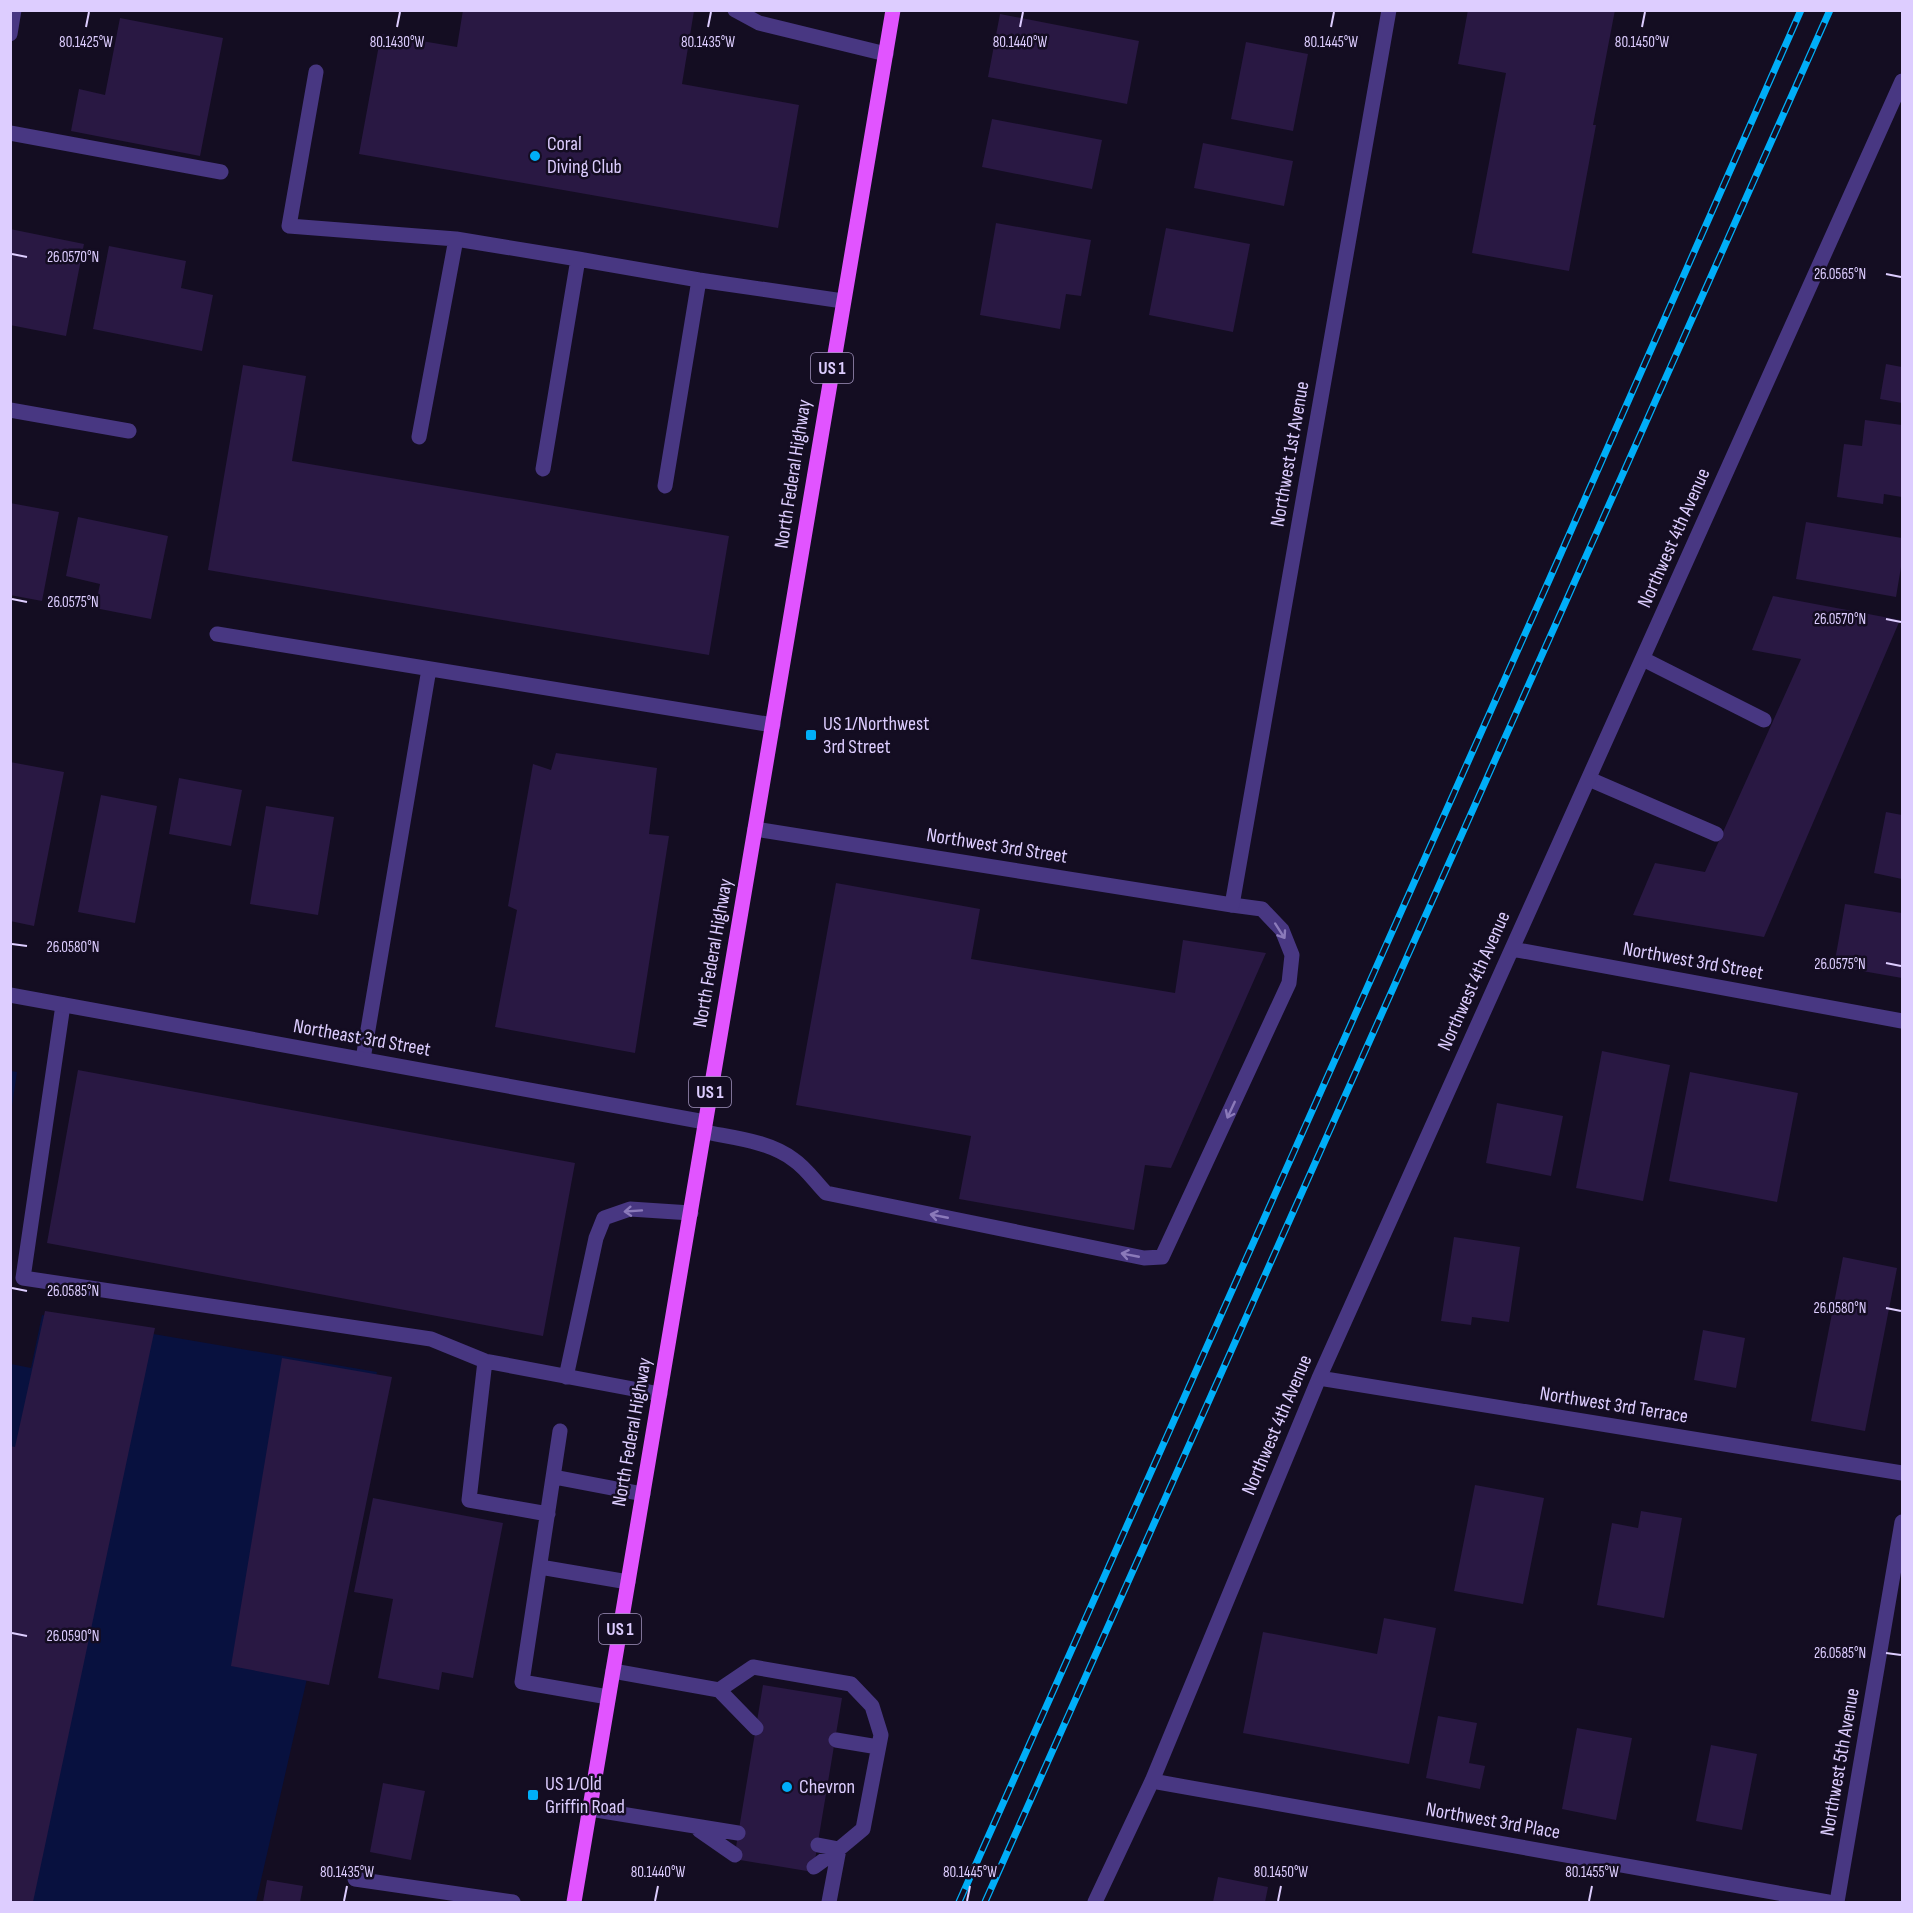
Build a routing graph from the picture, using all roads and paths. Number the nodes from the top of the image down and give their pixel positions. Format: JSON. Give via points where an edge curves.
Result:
{"nodes":[{"id":1,"x":14,"y":10,"type":"edge"},
{"id":2,"x":735,"y":10,"type":"edge"},
{"id":3,"x":893,"y":10,"type":"edge"},
{"id":4,"x":1389,"y":10,"type":"edge"},
{"id":5,"x":10,"y":34,"type":"edge"},
{"id":6,"x":886,"y":54,"type":"junction"},
{"id":7,"x":316,"y":72,"type":"dead end"},
{"id":8,"x":1902,"y":81,"type":"edge"},
{"id":9,"x":10,"y":133,"type":"edge"},
{"id":10,"x":221,"y":172,"type":"dead end"},
{"id":11,"x":456,"y":239,"type":"junction"},
{"id":12,"x":578,"y":259,"type":"junction"},
{"id":13,"x":699,"y":280,"type":"junction"},
{"id":14,"x":843,"y":302,"type":"junction"},
{"id":15,"x":10,"y":410,"type":"edge"},
{"id":16,"x":129,"y":432,"type":"dead end"},
{"id":17,"x":419,"y":437,"type":"dead end"},
{"id":18,"x":543,"y":469,"type":"dead end"},
{"id":19,"x":665,"y":486,"type":"dead end"},
{"id":20,"x":218,"y":634,"type":"dead end"},
{"id":21,"x":1643,"y":659,"type":"junction"},
{"id":22,"x":429,"y":669,"type":"junction"},
{"id":23,"x":1764,"y":720,"type":"dead end"},
{"id":24,"x":773,"y":725,"type":"junction"},
{"id":25,"x":1590,"y":779,"type":"junction"},
{"id":26,"x":755,"y":830,"type":"junction"},
{"id":27,"x":1716,"y":834,"type":"dead end"},
{"id":28,"x":1232,"y":905,"type":"junction"},
{"id":29,"x":1512,"y":949,"type":"junction"},
{"id":30,"x":10,"y":995,"type":"edge"},
{"id":31,"x":63,"y":1005,"type":"junction"},
{"id":32,"x":1902,"y":1021,"type":"edge"},
{"id":33,"x":363,"y":1059,"type":"junction"},
{"id":34,"x":705,"y":1127,"type":"junction"},
{"id":35,"x":691,"y":1213,"type":"junction"},
{"id":36,"x":485,"y":1361,"type":"junction"},
{"id":37,"x":566,"y":1377,"type":"junction"},
{"id":38,"x":1318,"y":1378,"type":"junction"},
{"id":39,"x":660,"y":1394,"type":"junction"},
{"id":40,"x":560,"y":1431,"type":"dead end"},
{"id":41,"x":1902,"y":1473,"type":"edge"},
{"id":42,"x":554,"y":1477,"type":"junction"},
{"id":43,"x":643,"y":1494,"type":"junction"},
{"id":44,"x":548,"y":1514,"type":"junction"},
{"id":45,"x":1902,"y":1522,"type":"edge"},
{"id":46,"x":540,"y":1567,"type":"junction"},
{"id":47,"x":628,"y":1582,"type":"junction"},
{"id":48,"x":613,"y":1671,"type":"junction"},
{"id":49,"x":719,"y":1690,"type":"junction"},
{"id":50,"x":609,"y":1697,"type":"junction"},
{"id":51,"x":756,"y":1728,"type":"dead end"},
{"id":52,"x":836,"y":1740,"type":"dead end"},
{"id":53,"x":878,"y":1747,"type":"junction"},
{"id":54,"x":1152,"y":1781,"type":"junction"},
{"id":55,"x":590,"y":1809,"type":"junction"},
{"id":56,"x":694,"y":1826,"type":"junction"},
{"id":57,"x":738,"y":1833,"type":"dead end"},
{"id":58,"x":818,"y":1845,"type":"dead end"},
{"id":59,"x":839,"y":1849,"type":"junction"},
{"id":60,"x":735,"y":1855,"type":"dead end"},
{"id":61,"x":814,"y":1867,"type":"dead end"},
{"id":62,"x":355,"y":1880,"type":"dead end"},
{"id":63,"x":513,"y":1902,"type":"edge"},
{"id":64,"x":574,"y":1902,"type":"edge"},
{"id":65,"x":829,"y":1902,"type":"edge"},
{"id":66,"x":1095,"y":1902,"type":"edge"},
{"id":67,"x":1828,"y":1902,"type":"edge"},
{"id":68,"x":1837,"y":1902,"type":"edge"}],
"edges":[{"from":1,"to":5,"type":"street"},
{"from":2,"to":6,"type":"street","via":[[759,22]]},
{"from":3,"to":6,"type":"main road","name":"North Federal Highway","number":"US 1"},
{"from":4,"to":28,"type":"street","name":"Northwest 1st Avenue"},
{"from":6,"to":14,"type":"main road","name":"North Federal Highway","number":"US 1"},
{"from":7,"to":11,"type":"street","via":[[289,226]]},
{"from":8,"to":21,"type":"street","name":"Northwest 4th Avenue"},
{"from":9,"to":10,"type":"street"},
{"from":11,"to":12,"type":"street"},
{"from":11,"to":17,"type":"street"},
{"from":12,"to":13,"type":"street"},
{"from":12,"to":18,"type":"street"},
{"from":13,"to":14,"type":"street"},
{"from":13,"to":19,"type":"street"},
{"from":14,"to":24,"type":"main road","name":"North Federal Highway","number":"US 1"},
{"from":15,"to":16,"type":"street"},
{"from":20,"to":22,"type":"street"},
{"from":21,"to":23,"type":"street"},
{"from":21,"to":25,"type":"street","name":"Northwest 4th Avenue"},
{"from":22,"to":24,"type":"street"},
{"from":22,"to":33,"type":"street"},
{"from":24,"to":26,"type":"main road","name":"North Federal Highway","number":"US 1"},
{"from":25,"to":27,"type":"street"},
{"from":25,"to":29,"type":"street","name":"Northwest 4th Avenue"},
{"from":26,"to":28,"type":"street","name":"Northwest 3rd Street"},
{"from":26,"to":34,"type":"main road","name":"North Federal Highway","number":"US 1"},
{"from":28,"to":34,"type":"street","name":"Northwest 3rd Street","one_way":true,"via":[[1262,909],[1282,930],[1292,955],[1289,983],[1162,1257],[1144,1258],[826,1193],[794,1160],[765,1145]]},
{"from":29,"to":32,"type":"street","name":"Northwest 3rd Street"},
{"from":29,"to":38,"type":"street","name":"Northwest 4th Avenue"},
{"from":30,"to":31,"type":"street","name":"Northeast 3rd Street"},
{"from":31,"to":33,"type":"street","name":"Northeast 3rd Street"},
{"from":31,"to":36,"type":"street","via":[[23,1278],[431,1340]]},
{"from":33,"to":34,"type":"street","name":"Northeast 3rd Street"},
{"from":34,"to":35,"type":"main road","name":"North Federal Highway","number":"US 1"},
{"from":35,"to":37,"type":"street","one_way":true,"via":[[630,1209],[604,1218],[596,1238]]},
{"from":35,"to":39,"type":"main road","name":"North Federal Highway","number":"US 1"},
{"from":36,"to":37,"type":"street"},
{"from":36,"to":44,"type":"street","via":[[469,1500]]},
{"from":37,"to":39,"type":"street"},
{"from":38,"to":41,"type":"street","name":"Northwest 3rd Terrace"},
{"from":38,"to":54,"type":"street","name":"Northwest 4th Avenue"},
{"from":39,"to":43,"type":"main road","name":"North Federal Highway","number":"US 1"},
{"from":40,"to":42,"type":"street"},
{"from":42,"to":43,"type":"street"},
{"from":42,"to":44,"type":"street"},
{"from":43,"to":47,"type":"main road","name":"North Federal Highway","number":"US 1"},
{"from":44,"to":46,"type":"street"},
{"from":45,"to":68,"type":"street","name":"Northwest 5th Avenue"},
{"from":46,"to":47,"type":"street"},
{"from":46,"to":50,"type":"street","via":[[522,1682]]},
{"from":47,"to":48,"type":"main road","name":"North Federal Highway","number":"US 1"},
{"from":48,"to":49,"type":"street"},
{"from":48,"to":50,"type":"main road","name":"North Federal Highway","number":"US 1"},
{"from":49,"to":51,"type":"street"},
{"from":49,"to":53,"type":"street","via":[[753,1667],[851,1684],[872,1706],[881,1735]]},
{"from":50,"to":55,"type":"main road","name":"North Federal Highway","number":"US 1"},
{"from":52,"to":53,"type":"street"},
{"from":53,"to":59,"type":"street","via":[[863,1829]]},
{"from":54,"to":66,"type":"street","name":"Northwest 4th Avenue"},
{"from":54,"to":67,"type":"street","name":"Northwest 3rd Place"},
{"from":55,"to":56,"type":"street"},
{"from":55,"to":64,"type":"main road","name":"North Federal Highway","number":"US 1"},
{"from":56,"to":57,"type":"street"},
{"from":56,"to":60,"type":"street"},
{"from":58,"to":59,"type":"street"},
{"from":59,"to":61,"type":"street"},
{"from":59,"to":65,"type":"street"},
{"from":62,"to":63,"type":"street"}]}
